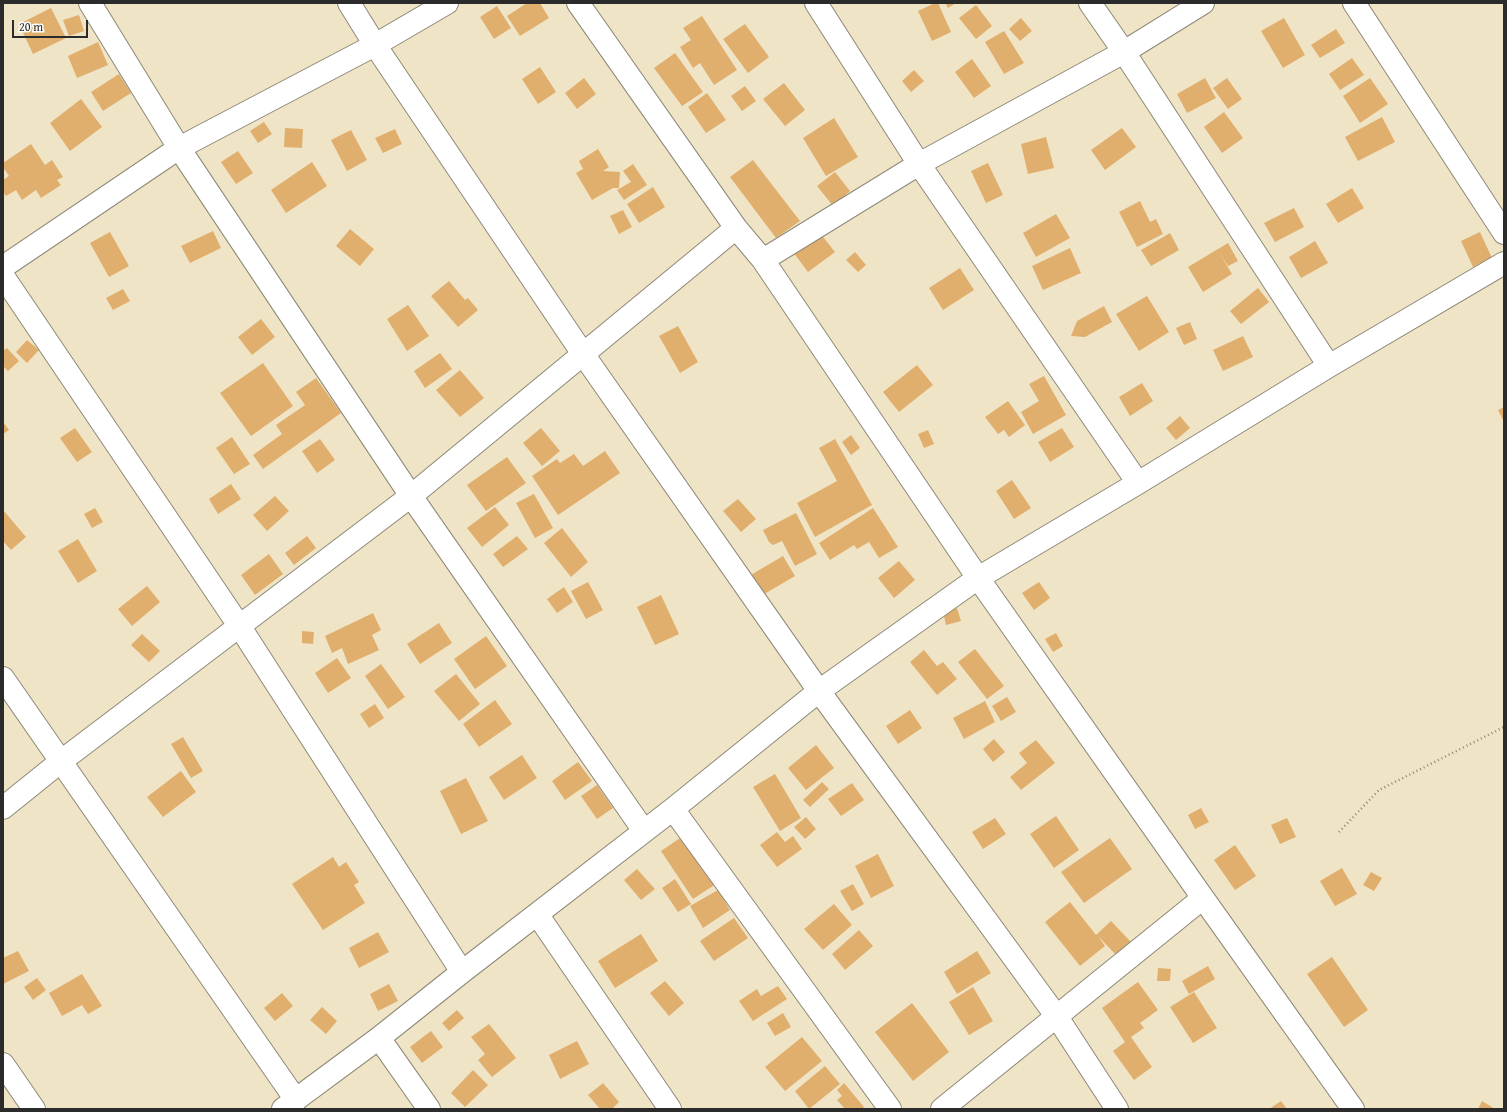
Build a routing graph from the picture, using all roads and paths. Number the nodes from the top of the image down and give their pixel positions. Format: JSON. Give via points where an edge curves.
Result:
{"nodes":[{"id":1,"x":90,"y":3,"type":"edge"},
{"id":2,"x":349,"y":3,"type":"edge"},
{"id":3,"x":447,"y":3,"type":"edge"},
{"id":4,"x":578,"y":3,"type":"edge"},
{"id":5,"x":816,"y":3,"type":"edge"},
{"id":6,"x":1090,"y":3,"type":"edge"},
{"id":7,"x":1203,"y":3,"type":"edge"},
{"id":8,"x":1354,"y":3,"type":"edge"},
{"id":9,"x":375,"y":45,"type":"junction"},
{"id":10,"x":1124,"y":52,"type":"junction"},
{"id":11,"x":179,"y":148,"type":"junction"},
{"id":12,"x":919,"y":164,"type":"junction"},
{"id":13,"x":736,"y":228,"type":"junction"},
{"id":14,"x":1504,"y":233,"type":"edge"},
{"id":15,"x":763,"y":260,"type":"junction"},
{"id":16,"x":1504,"y":263,"type":"edge"},
{"id":17,"x":3,"y":267,"type":"edge"},
{"id":18,"x":3,"y":276,"type":"edge"},
{"id":19,"x":582,"y":354,"type":"junction"},
{"id":20,"x":1329,"y":366,"type":"junction"},
{"id":21,"x":1138,"y":483,"type":"junction"},
{"id":22,"x":411,"y":496,"type":"junction"},
{"id":23,"x":978,"y":578,"type":"junction"},
{"id":24,"x":240,"y":627,"type":"junction"},
{"id":25,"x":3,"y":678,"type":"edge"},
{"id":26,"x":819,"y":690,"type":"junction"},
{"id":27,"x":1504,"y":727,"type":"edge"},
{"id":28,"x":60,"y":762,"type":"junction"},
{"id":29,"x":3,"y":808,"type":"edge"},
{"id":30,"x":673,"y":809,"type":"junction"},
{"id":31,"x":644,"y":831,"type":"junction"},
{"id":32,"x":1339,"y":832,"type":"dead end"},
{"id":33,"x":1203,"y":898,"type":"junction"},
{"id":34,"x":537,"y":914,"type":"junction"},
{"id":35,"x":462,"y":972,"type":"junction"},
{"id":36,"x":1058,"y":1017,"type":"junction"},
{"id":37,"x":379,"y":1038,"type":"junction"},
{"id":38,"x":3,"y":1064,"type":"edge"},
{"id":39,"x":289,"y":1104,"type":"edge"},
{"id":40,"x":34,"y":1109,"type":"edge"},
{"id":41,"x":429,"y":1109,"type":"edge"},
{"id":42,"x":670,"y":1109,"type":"edge"},
{"id":43,"x":890,"y":1109,"type":"edge"},
{"id":44,"x":942,"y":1109,"type":"edge"},
{"id":45,"x":1117,"y":1109,"type":"edge"},
{"id":46,"x":1353,"y":1109,"type":"edge"}],
"edges":[{"from":1,"to":11,"type":"street"},
{"from":2,"to":9,"type":"street"},
{"from":3,"to":9,"type":"street"},
{"from":4,"to":13,"type":"street"},
{"from":5,"to":12,"type":"street"},
{"from":6,"to":10,"type":"street"},
{"from":7,"to":10,"type":"street"},
{"from":8,"to":14,"type":"street"},
{"from":9,"to":11,"type":"street"},
{"from":9,"to":19,"type":"street"},
{"from":10,"to":12,"type":"street"},
{"from":10,"to":20,"type":"street"},
{"from":11,"to":17,"type":"street"},
{"from":11,"to":22,"type":"street"},
{"from":12,"to":15,"type":"street"},
{"from":12,"to":21,"type":"street"},
{"from":13,"to":15,"type":"street"},
{"from":13,"to":19,"type":"street"},
{"from":15,"to":23,"type":"street"},
{"from":16,"to":20,"type":"street"},
{"from":18,"to":24,"type":"street"},
{"from":19,"to":22,"type":"street"},
{"from":19,"to":26,"type":"street"},
{"from":20,"to":21,"type":"street"},
{"from":21,"to":23,"type":"street"},
{"from":22,"to":24,"type":"street"},
{"from":22,"to":31,"type":"street"},
{"from":23,"to":26,"type":"street"},
{"from":23,"to":33,"type":"street"},
{"from":24,"to":28,"type":"street"},
{"from":24,"to":35,"type":"street"},
{"from":25,"to":28,"type":"street"},
{"from":26,"to":30,"type":"street"},
{"from":26,"to":36,"type":"street"},
{"from":27,"to":32,"type":"path","via":[[1379,790]]},
{"from":28,"to":29,"type":"street"},
{"from":28,"to":39,"type":"street"},
{"from":30,"to":31,"type":"street"},
{"from":30,"to":43,"type":"street"},
{"from":31,"to":34,"type":"street"},
{"from":33,"to":36,"type":"street"},
{"from":33,"to":46,"type":"street"},
{"from":34,"to":35,"type":"street"},
{"from":34,"to":42,"type":"street"},
{"from":35,"to":37,"type":"street"},
{"from":36,"to":44,"type":"street"},
{"from":36,"to":45,"type":"street"},
{"from":37,"to":39,"type":"street"},
{"from":37,"to":41,"type":"street"},
{"from":38,"to":40,"type":"street"}]}
